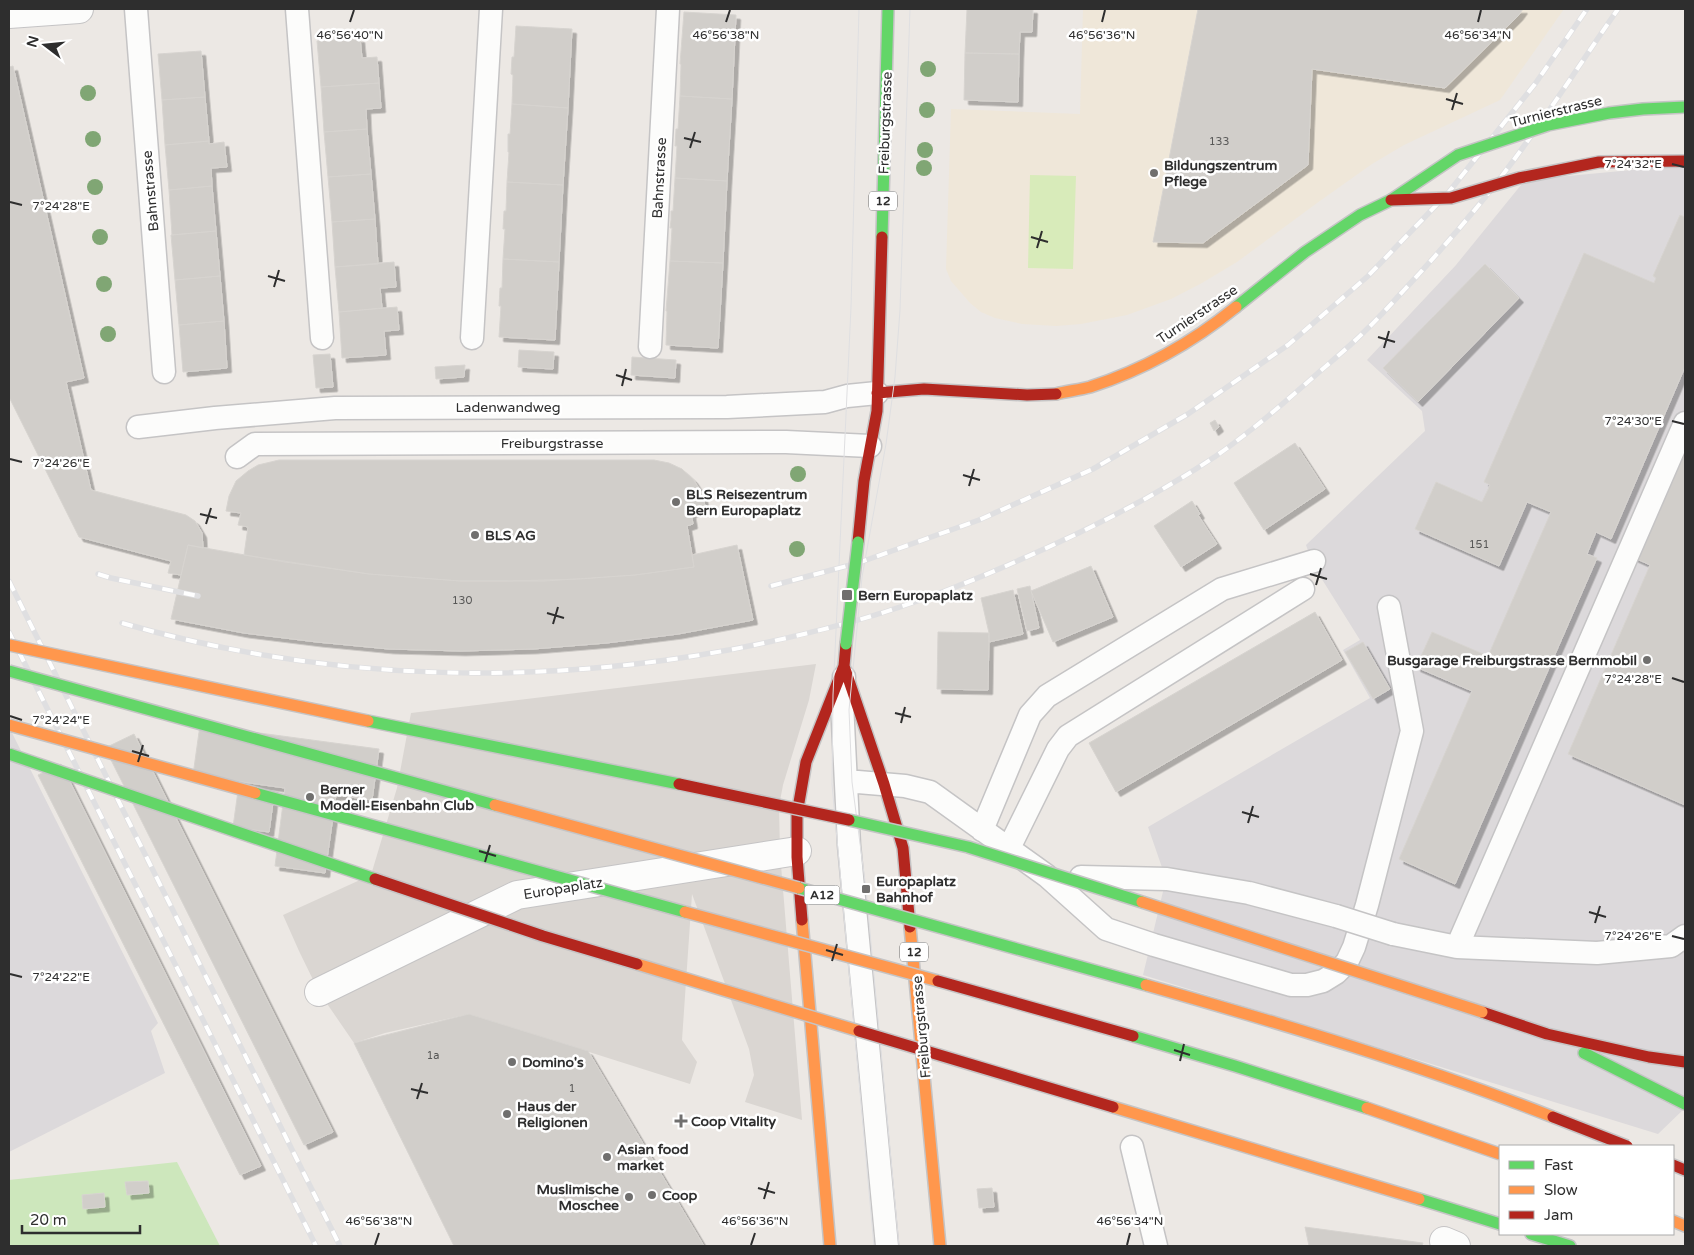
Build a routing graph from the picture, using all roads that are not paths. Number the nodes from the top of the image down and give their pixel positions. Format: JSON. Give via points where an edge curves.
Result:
{"nodes":[{"id":1,"x":79,"y":9,"type":"edge"},
{"id":2,"x":136,"y":9,"type":"edge"},
{"id":3,"x":297,"y":9,"type":"edge"},
{"id":4,"x":491,"y":9,"type":"edge"},
{"id":5,"x":668,"y":9,"type":"edge"},
{"id":6,"x":888,"y":9,"type":"edge"},
{"id":7,"x":9,"y":14,"type":"edge"},
{"id":8,"x":1685,"y":107,"type":"edge"},
{"id":9,"x":1685,"y":161,"type":"edge"},
{"id":10,"x":1391,"y":200,"type":"junction"},
{"id":11,"x":322,"y":338,"type":"dead end"},
{"id":12,"x":472,"y":338,"type":"dead end"},
{"id":13,"x":650,"y":347,"type":"dead end"},
{"id":14,"x":164,"y":372,"type":"dead end"},
{"id":15,"x":877,"y":393,"type":"junction"},
{"id":16,"x":1685,"y":423,"type":"edge"},
{"id":17,"x":138,"y":427,"type":"dead end"},
{"id":18,"x":870,"y":446,"type":"junction"},
{"id":19,"x":237,"y":457,"type":"dead end"},
{"id":20,"x":1314,"y":561,"type":"dead end"},
{"id":21,"x":1303,"y":589,"type":"dead end"},
{"id":22,"x":1390,"y":607,"type":"dead end"},
{"id":23,"x":9,"y":645,"type":"edge"},
{"id":24,"x":844,"y":666,"type":"junction"},
{"id":25,"x":9,"y":671,"type":"edge"},
{"id":26,"x":9,"y":725,"type":"edge"},
{"id":27,"x":9,"y":754,"type":"edge"},
{"id":28,"x":846,"y":781,"type":"junction"},
{"id":29,"x":884,"y":784,"type":"junction"},
{"id":30,"x":982,"y":830,"type":"junction"},
{"id":31,"x":1009,"y":848,"type":"junction"},
{"id":32,"x":797,"y":851,"type":"junction"},
{"id":33,"x":1047,"y":876,"type":"junction"},
{"id":34,"x":1685,"y":936,"type":"edge"},
{"id":35,"x":1457,"y":947,"type":"junction"},
{"id":36,"x":319,"y":992,"type":"dead end"},
{"id":37,"x":1547,"y":1034,"type":"junction"},
{"id":38,"x":1685,"y":1062,"type":"edge"},
{"id":39,"x":1685,"y":1104,"type":"edge"},
{"id":40,"x":1624,"y":1145,"type":"edge"},
{"id":41,"x":1132,"y":1147,"type":"dead end"},
{"id":42,"x":1499,"y":1154,"type":"edge"},
{"id":43,"x":1499,"y":1224,"type":"edge"},
{"id":44,"x":1534,"y":1235,"type":"edge"},
{"id":45,"x":830,"y":1246,"type":"edge"},
{"id":46,"x":886,"y":1246,"type":"edge"},
{"id":47,"x":940,"y":1246,"type":"edge"},
{"id":48,"x":1156,"y":1246,"type":"edge"},
{"id":49,"x":1570,"y":1246,"type":"edge"}],
"edges":[{"from":1,"to":7,"type":"street"},
{"from":2,"to":14,"type":"lane","name":"Bahnstrasse"},
{"from":3,"to":11,"type":"lane"},
{"from":4,"to":12,"type":"lane"},
{"from":5,"to":13,"type":"lane","name":"Bahnstrasse"},
{"from":6,"to":15,"type":"main road","name":"Freiburgstrasse","number":"12"},
{"from":8,"to":10,"type":"main road","name":"Turnierstrasse","bridge":true,"via":[[1609,113],[1548,125],[1458,155]]},
{"from":9,"to":10,"type":"main road","name":"Turnierstrasse","bridge":true,"via":[[1599,162],[1519,178],[1451,198]]},
{"from":10,"to":15,"type":"main road","name":"Turnierstrasse","via":[[1360,215],[1305,252],[1183,345],[1129,372],[1089,387],[1054,394],[924,389]]},
{"from":15,"to":17,"type":"lane","name":"Ladenwandweg","via":[[825,402],[727,407],[335,408]]},
{"from":15,"to":18,"type":"main road","name":"Freiburgstrasse","number":"12"},
{"from":16,"to":35,"type":"lane"},
{"from":18,"to":19,"type":"lane","name":"Freiburgstrasse","via":[[786,442],[254,444]]},
{"from":18,"to":24,"type":"main road","name":"Freiburgstrasse","number":"12","bridge":true},
{"from":20,"to":30,"type":"lane","via":[[1222,589],[1047,696],[1030,714]]},
{"from":21,"to":31,"type":"lane","via":[[1068,736],[1058,748]]},
{"from":22,"to":33,"type":"lane","via":[[1412,731],[1368,905],[1347,962],[1336,973],[1323,981],[1291,985],[1154,946],[1106,929]]},
{"from":23,"to":37,"type":"main road","bridge":true,"via":[[776,803],[968,847]]},
{"from":24,"to":28,"type":"lane","name":"Freiburgstrasse","via":[[842,703]]},
{"from":24,"to":29,"type":"main road","name":"Freiburgstrasse","number":"12"},
{"from":24,"to":32,"type":"main road","name":"Freiburgstrasse","number":"12","via":[[806,762],[797,814]]},
{"from":25,"to":40,"type":"main road","number":"A12","bridge":true,"via":[[1251,1016],[1490,1094]]},
{"from":26,"to":42,"type":"main road","bridge":true,"via":[[1045,1011],[1388,1114]]},
{"from":27,"to":43,"type":"main road","bridge":true,"via":[[543,936]]},
{"from":28,"to":29,"type":"lane"},
{"from":28,"to":46,"type":"lane","name":"Freiburgstrasse"},
{"from":29,"to":30,"type":"lane","via":[[930,792]]},
{"from":29,"to":47,"type":"main road","name":"Freiburgstrasse","number":"12","via":[[903,848]]},
{"from":30,"to":31,"type":"lane"},
{"from":31,"to":33,"type":"lane"},
{"from":32,"to":36,"type":"street","name":"Europaplatz","via":[[517,895]]},
{"from":32,"to":45,"type":"main road","name":"Freiburgstrasse","number":"12"},
{"from":33,"to":35,"type":"lane","bridge":true,"via":[[1167,879],[1249,893],[1393,934]]},
{"from":34,"to":35,"type":"lane","via":[[1671,946],[1597,953]]},
{"from":37,"to":38,"type":"main road"},
{"from":37,"to":39,"type":"main road"},
{"from":41,"to":48,"type":"lane"},
{"from":44,"to":49,"type":"main road"}]}
